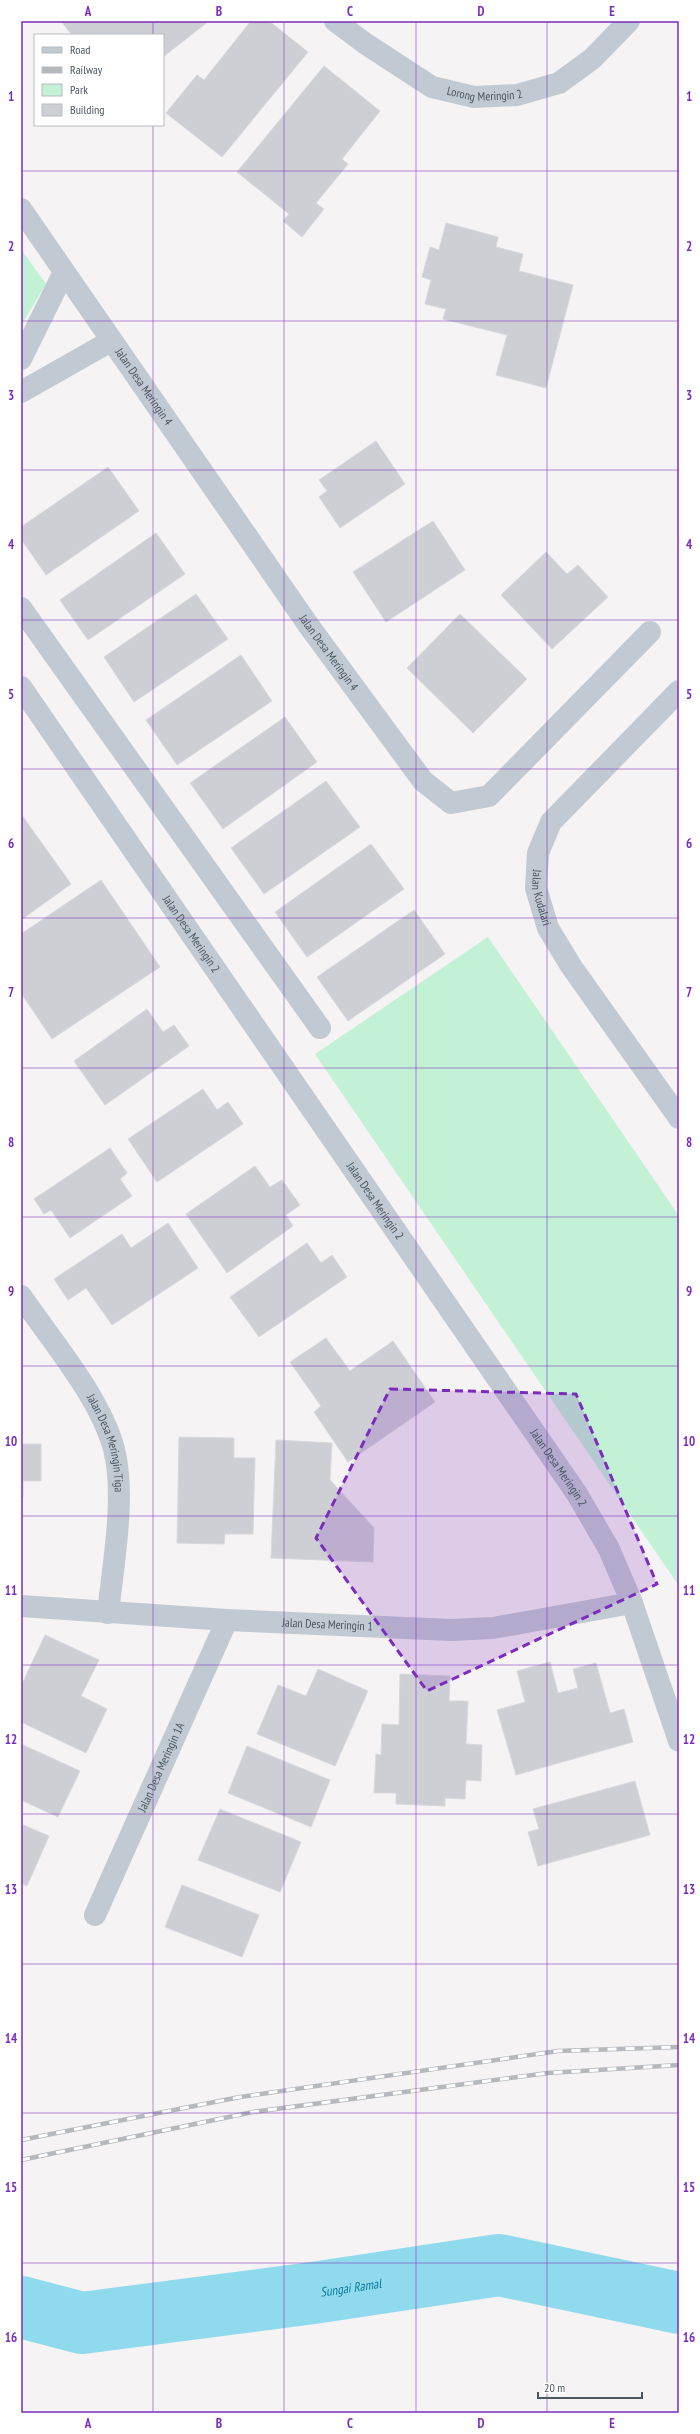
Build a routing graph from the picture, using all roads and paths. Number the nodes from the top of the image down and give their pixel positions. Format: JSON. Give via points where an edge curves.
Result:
{"nodes":[{"id":1,"x":335,"y":21,"type":"edge"},
{"id":2,"x":629,"y":21,"type":"edge"},
{"id":3,"x":21,"y":209,"type":"edge"},
{"id":4,"x":64,"y":272,"type":"junction"},
{"id":5,"x":112,"y":341,"type":"junction"},
{"id":6,"x":21,"y":359,"type":"edge"},
{"id":7,"x":21,"y":392,"type":"edge"},
{"id":8,"x":21,"y":608,"type":"edge"},
{"id":9,"x":650,"y":632,"type":"dead end"},
{"id":10,"x":21,"y":687,"type":"edge"},
{"id":11,"x":679,"y":691,"type":"edge"},
{"id":12,"x":320,"y":1028,"type":"dead end"},
{"id":13,"x":679,"y":1118,"type":"edge"},
{"id":14,"x":21,"y":1296,"type":"edge"},
{"id":15,"x":632,"y":1603,"type":"junction"},
{"id":16,"x":21,"y":1606,"type":"edge"},
{"id":17,"x":108,"y":1613,"type":"junction"},
{"id":18,"x":227,"y":1620,"type":"junction"},
{"id":19,"x":679,"y":1741,"type":"edge"},
{"id":20,"x":95,"y":1915,"type":"dead end"}],
"edges":[{"from":1,"to":2,"type":"street","name":"Lorong Meringin 2","via":[[432,87],[474,97],[517,95],[559,83],[592,59]]},
{"from":3,"to":4,"type":"street","name":"Jalan Desa Meringin 4"},
{"from":4,"to":5,"type":"street","name":"Jalan Desa Meringin 4"},
{"from":4,"to":6,"type":"street"},
{"from":5,"to":7,"type":"street"},
{"from":5,"to":9,"type":"street","name":"Jalan Desa Meringin 4","via":[[309,626],[419,775],[452,803],[489,796]]},
{"from":8,"to":12,"type":"street"},
{"from":10,"to":15,"type":"street","name":"Jalan Desa Meringin 2","via":[[578,1494],[609,1549]]},
{"from":11,"to":13,"type":"street","name":"Jalan Kudalari","via":[[551,822],[538,853],[536,888],[548,928],[571,966]]},
{"from":14,"to":17,"type":"street","name":"Jalan Desa Meringin Tiga","via":[[102,1417],[114,1450],[118,1485],[116,1540]]},
{"from":15,"to":18,"type":"street","name":"Jalan Desa Meringin 1","via":[[493,1628],[451,1630]]},
{"from":15,"to":19,"type":"street","name":"Jalan Desa Meringin 2"},
{"from":16,"to":17,"type":"street","name":"Jalan Desa Meringin 1"},
{"from":17,"to":18,"type":"street","name":"Jalan Desa Meringin 1"},
{"from":18,"to":20,"type":"street","name":"Jalan Desa Meringin 1A"}]}
